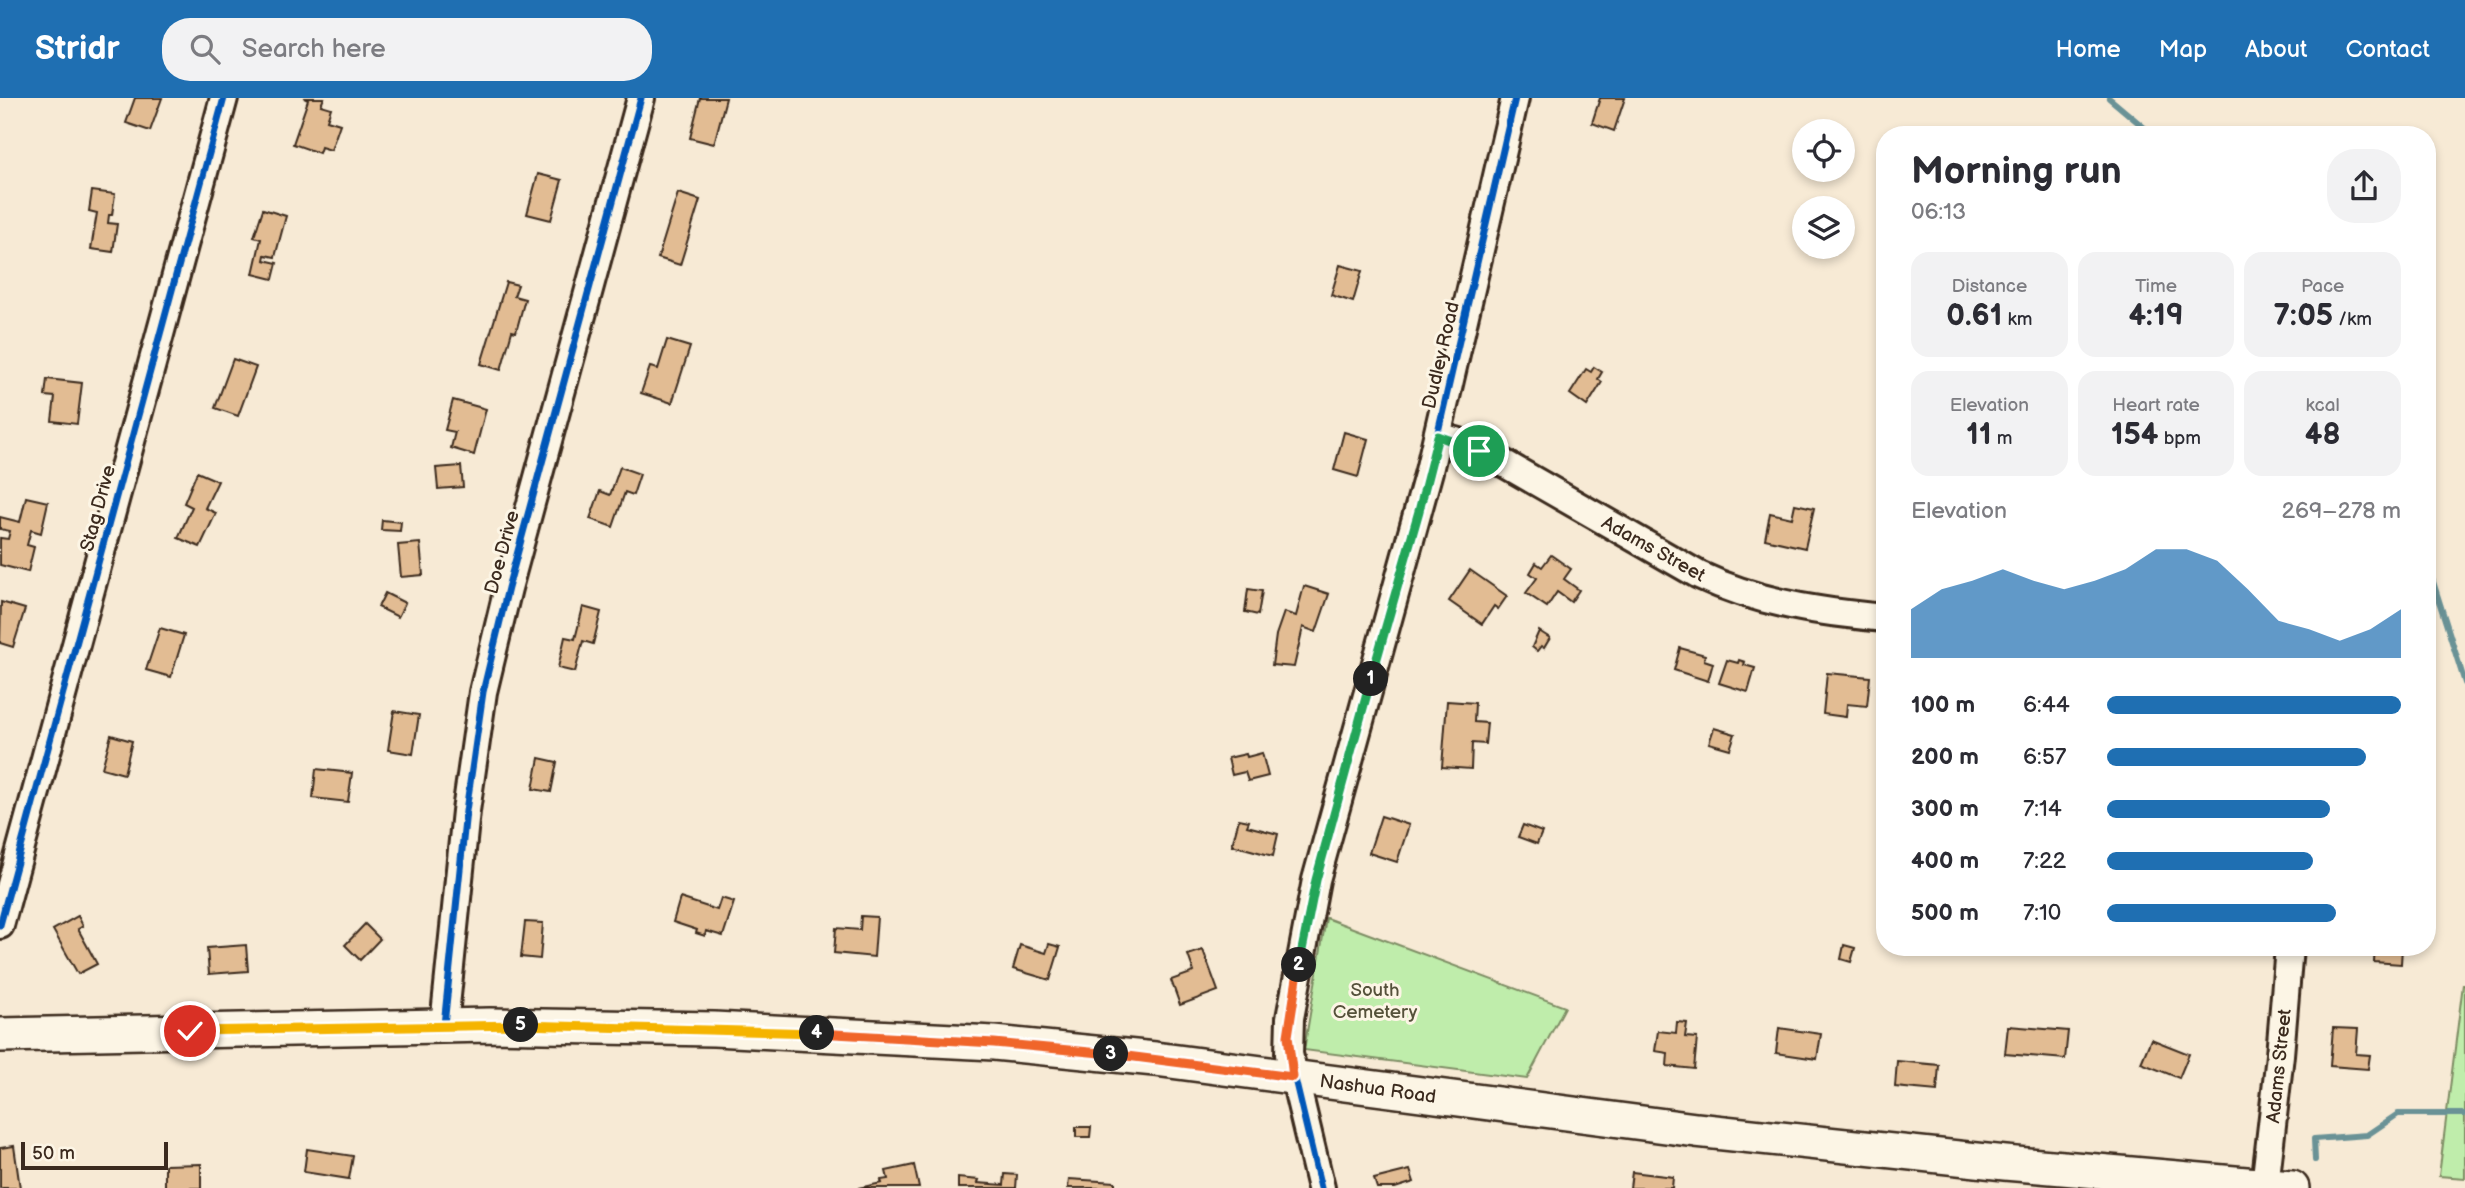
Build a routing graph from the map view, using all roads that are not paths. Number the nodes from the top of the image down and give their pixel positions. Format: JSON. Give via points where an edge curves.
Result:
{"nodes":[{"id":1,"x":224,"y":98,"type":"edge"},
{"id":2,"x":641,"y":98,"type":"edge"},
{"id":3,"x":1515,"y":98,"type":"edge"},
{"id":4,"x":1438,"y":436,"type":"junction"},
{"id":5,"x":1876,"y":617,"type":"edge"},
{"id":6,"x":0,"y":925,"type":"edge"},
{"id":7,"x":2288,"y":956,"type":"edge"},
{"id":8,"x":444,"y":1025,"type":"junction"},
{"id":9,"x":0,"y":1035,"type":"edge"},
{"id":10,"x":1293,"y":1077,"type":"junction"},
{"id":11,"x":2279,"y":1187,"type":"edge"},
{"id":12,"x":1321,"y":1188,"type":"edge"}],
"edges":[{"from":1,"to":6,"type":"street","name":"Stag Drive"},
{"from":2,"to":8,"type":"street","name":"Doe Drive","via":[[483,692]]},
{"from":3,"to":4,"type":"street","name":"Dudley Road"},
{"from":4,"to":5,"type":"street","name":"Adams Street","via":[[1500,461],[1725,587],[1822,612]]},
{"from":4,"to":10,"type":"street","name":"Dudley Road","via":[[1316,880],[1289,1027]]},
{"from":7,"to":11,"type":"street","name":"Adams Street","via":[[2280,1055]]},
{"from":8,"to":9,"type":"main road","name":"Nashua Road"},
{"from":8,"to":10,"type":"main road","name":"Nashua Road","via":[[888,1036],[1077,1050]]},
{"from":10,"to":11,"type":"main road","name":"Nashua Road","via":[[1696,1130]]},
{"from":10,"to":12,"type":"street","name":"Dudley Road"}]}
